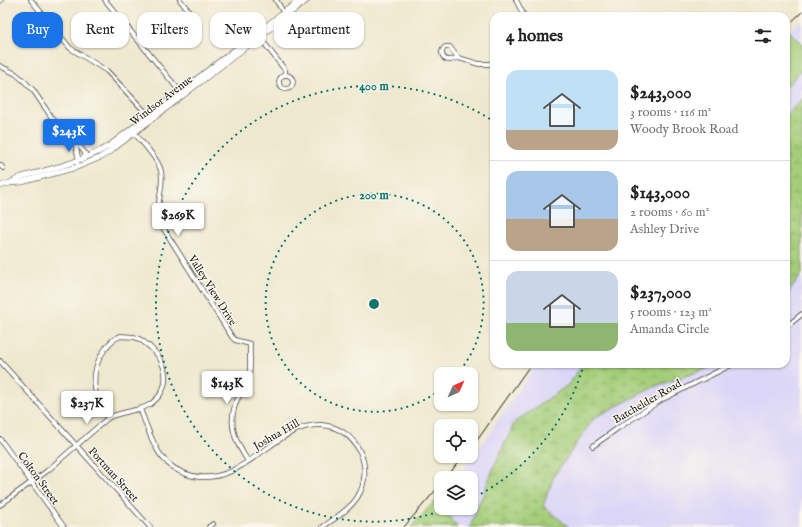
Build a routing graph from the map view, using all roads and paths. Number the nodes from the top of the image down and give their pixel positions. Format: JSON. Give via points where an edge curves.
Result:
{"nodes":[{"id":1,"x":31,"y":0,"type":"edge"},
{"id":2,"x":105,"y":0,"type":"edge"},
{"id":3,"x":180,"y":0,"type":"edge"},
{"id":4,"x":276,"y":0,"type":"edge"},
{"id":5,"x":300,"y":0,"type":"edge"},
{"id":6,"x":308,"y":0,"type":"edge"},
{"id":7,"x":516,"y":0,"type":"edge"},
{"id":8,"x":188,"y":10,"type":"dead end"},
{"id":9,"x":283,"y":12,"type":"edge"},
{"id":10,"x":288,"y":12,"type":"edge"},
{"id":11,"x":290,"y":12,"type":"edge"},
{"id":12,"x":522,"y":12,"type":"edge"},
{"id":13,"x":266,"y":46,"type":"edge"},
{"id":14,"x":241,"y":48,"type":"edge"},
{"id":15,"x":458,"y":58,"type":"dead end"},
{"id":16,"x":490,"y":64,"type":"edge"},
{"id":17,"x":0,"y":66,"type":"edge"},
{"id":18,"x":286,"y":75,"type":"dead end"},
{"id":19,"x":182,"y":94,"type":"junction"},
{"id":20,"x":151,"y":118,"type":"junction"},
{"id":21,"x":133,"y":131,"type":"junction"},
{"id":22,"x":75,"y":142,"type":"junction"},
{"id":23,"x":86,"y":161,"type":"junction"},
{"id":24,"x":77,"y":164,"type":"junction"},
{"id":25,"x":0,"y":186,"type":"edge"},
{"id":26,"x":802,"y":314,"type":"edge"},
{"id":27,"x":790,"y":324,"type":"edge"},
{"id":28,"x":0,"y":361,"type":"edge"},
{"id":29,"x":725,"y":368,"type":"edge"},
{"id":30,"x":140,"y":408,"type":"junction"},
{"id":31,"x":108,"y":418,"type":"junction"},
{"id":32,"x":0,"y":439,"type":"edge"},
{"id":33,"x":76,"y":446,"type":"junction"},
{"id":34,"x":593,"y":446,"type":"dead end"},
{"id":35,"x":248,"y":461,"type":"junction"},
{"id":36,"x":31,"y":482,"type":"junction"},
{"id":37,"x":0,"y":505,"type":"edge"},
{"id":38,"x":214,"y":524,"type":"dead end"},
{"id":39,"x":64,"y":527,"type":"edge"},
{"id":40,"x":150,"y":527,"type":"edge"},
{"id":41,"x":209,"y":527,"type":"edge"},
{"id":42,"x":323,"y":527,"type":"edge"}],
"edges":[{"from":1,"to":20,"type":"street","via":[[70,48],[107,72]]},
{"from":2,"to":19,"type":"street"},
{"from":3,"to":8,"type":"street"},
{"from":4,"to":9,"type":"street"},
{"from":5,"to":10,"type":"main road","name":"Windsor Avenue"},
{"from":6,"to":11,"type":"main road","name":"Windsor Avenue"},
{"from":7,"to":12,"type":"street"},
{"from":13,"to":18,"type":"street"},
{"from":14,"to":19,"type":"main road","name":"Windsor Avenue"},
{"from":15,"to":16,"type":"street","via":[[479,64]]},
{"from":17,"to":22,"type":"street","via":[[16,74],[33,90],[52,118]]},
{"from":19,"to":20,"type":"main road","name":"Windsor Avenue"},
{"from":20,"to":21,"type":"main road","name":"Windsor Avenue"},
{"from":21,"to":23,"type":"main road","name":"Windsor Avenue","via":[[109,152]]},
{"from":21,"to":35,"type":"street","name":"Valley View Drive","via":[[161,170],[157,209],[160,223],[232,337],[250,344],[250,376],[232,415],[234,437]]},
{"from":22,"to":23,"type":"street","via":[[81,148]]},
{"from":22,"to":24,"type":"street"},
{"from":23,"to":24,"type":"main road","name":"Windsor Avenue"},
{"from":24,"to":25,"type":"main road","name":"Windsor Avenue","via":[[22,182]]},
{"from":26,"to":27,"type":"street"},
{"from":28,"to":33,"type":"street","name":"Portman Street"},
{"from":29,"to":34,"type":"street","name":"Batchelder Road","via":[[661,400]]},
{"from":30,"to":31,"type":"street"},
{"from":30,"to":31,"type":"street","via":[[150,405],[163,391],[166,382],[162,361],[144,342],[134,337],[117,337],[102,354],[96,367],[94,382],[98,403]]},
{"from":30,"to":35,"type":"street","name":"Joshua Hill","via":[[154,445],[164,460],[176,469],[192,476],[215,477],[233,471]]},
{"from":31,"to":33,"type":"street"},
{"from":32,"to":36,"type":"street","name":"Colton Street"},
{"from":33,"to":36,"type":"street"},
{"from":33,"to":40,"type":"street","name":"Portman Street"},
{"from":35,"to":42,"type":"street","name":"Joshua Hill","via":[[291,433],[307,426],[332,427],[351,439],[363,458],[364,482],[354,503]]},
{"from":36,"to":37,"type":"street"},
{"from":36,"to":39,"type":"street","name":"Colton Street"},
{"from":38,"to":41,"type":"street"}]}
